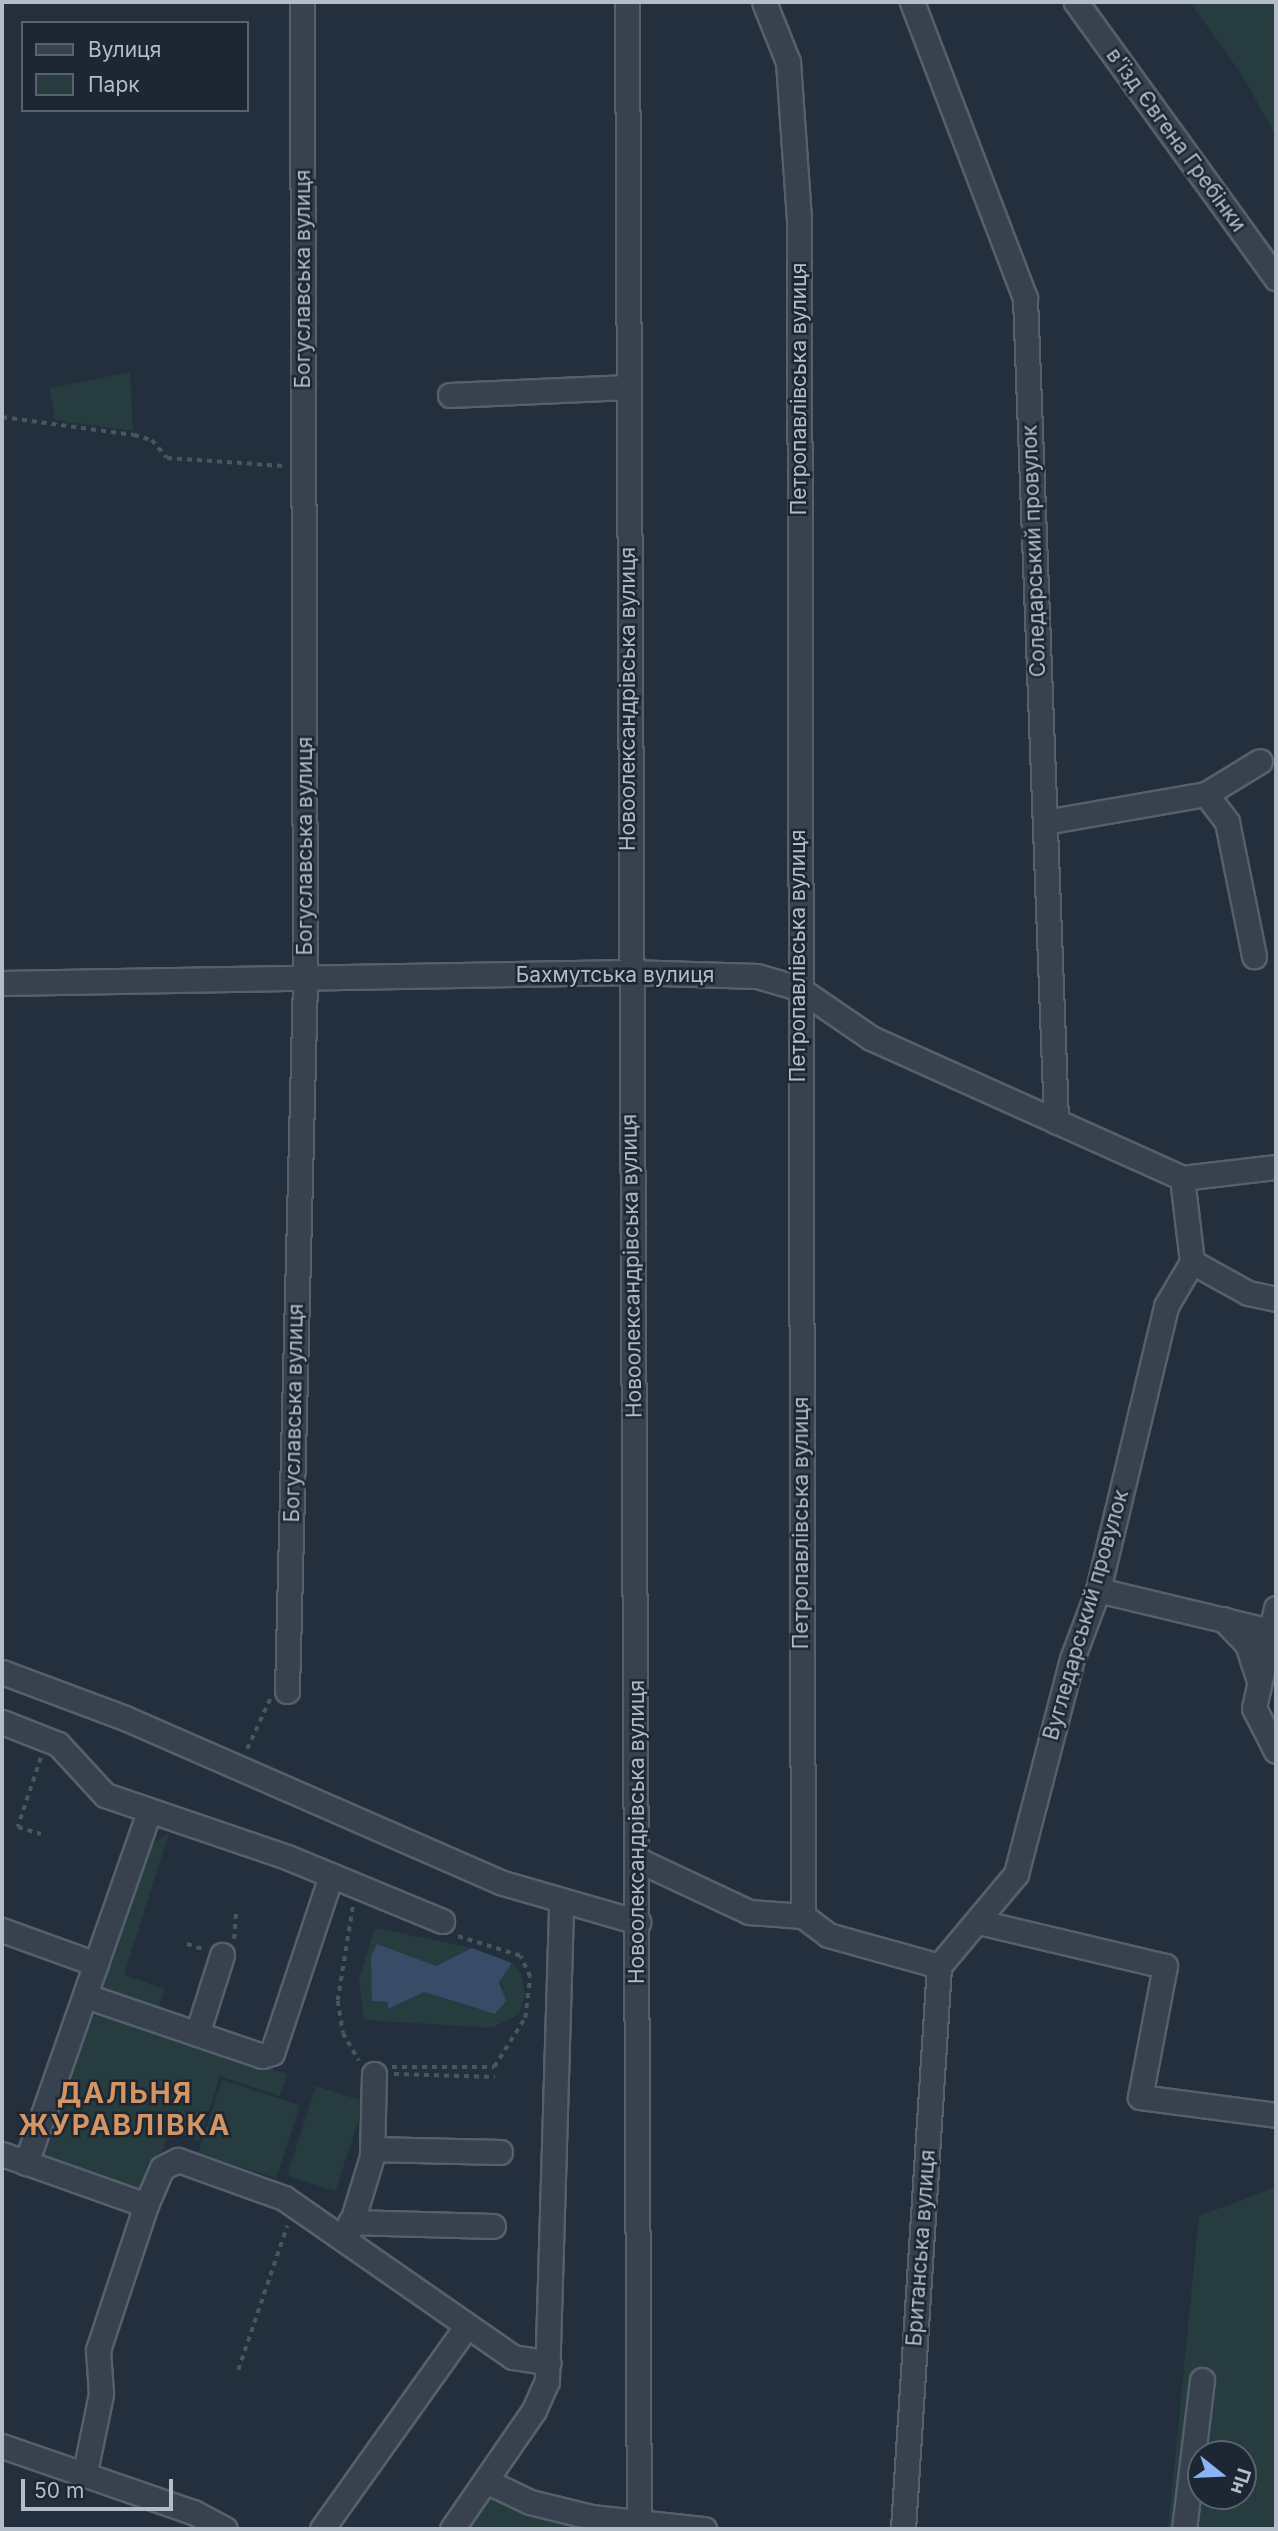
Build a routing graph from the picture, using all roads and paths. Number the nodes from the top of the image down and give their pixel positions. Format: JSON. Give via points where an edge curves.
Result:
{"nodes":[{"id":1,"x":302,"y":2,"type":"edge"},
{"id":2,"x":627,"y":2,"type":"edge"},
{"id":3,"x":764,"y":2,"type":"edge"},
{"id":4,"x":912,"y":2,"type":"edge"},
{"id":5,"x":1076,"y":2,"type":"edge"},
{"id":6,"x":1276,"y":278,"type":"edge"},
{"id":7,"x":628,"y":387,"type":"junction"},
{"id":8,"x":450,"y":395,"type":"dead end"},
{"id":9,"x":2,"y":417,"type":"edge"},
{"id":10,"x":303,"y":467,"type":"junction"},
{"id":11,"x":1260,"y":761,"type":"dead end"},
{"id":12,"x":1206,"y":794,"type":"junction"},
{"id":13,"x":1045,"y":821,"type":"junction"},
{"id":14,"x":1254,"y":956,"type":"dead end"},
{"id":15,"x":629,"y":972,"type":"junction"},
{"id":16,"x":305,"y":980,"type":"junction"},
{"id":17,"x":2,"y":983,"type":"edge"},
{"id":18,"x":798,"y":988,"type":"junction"},
{"id":19,"x":1056,"y":1121,"type":"junction"},
{"id":20,"x":1276,"y":1167,"type":"edge"},
{"id":21,"x":1182,"y":1178,"type":"junction"},
{"id":22,"x":1192,"y":1262,"type":"junction"},
{"id":23,"x":1276,"y":1299,"type":"edge"},
{"id":24,"x":1098,"y":1590,"type":"junction"},
{"id":25,"x":1276,"y":1608,"type":"edge"},
{"id":26,"x":1221,"y":1617,"type":"junction"},
{"id":27,"x":1270,"y":1631,"type":"junction"},
{"id":28,"x":2,"y":1672,"type":"edge"},
{"id":29,"x":1258,"y":1676,"type":"junction"},
{"id":30,"x":287,"y":1691,"type":"joint"},
{"id":31,"x":2,"y":1721,"type":"edge"},
{"id":32,"x":48,"y":1736,"type":"junction"},
{"id":33,"x":1276,"y":1751,"type":"edge"},
{"id":34,"x":239,"y":1769,"type":"junction"},
{"id":35,"x":149,"y":1812,"type":"junction"},
{"id":36,"x":41,"y":1834,"type":"dead end"},
{"id":37,"x":638,"y":1860,"type":"junction"},
{"id":38,"x":331,"y":1876,"type":"junction"},
{"id":39,"x":561,"y":1903,"type":"junction"},
{"id":40,"x":236,"y":1912,"type":"dead end"},
{"id":41,"x":353,"y":1916,"type":"dead end"},
{"id":42,"x":803,"y":1916,"type":"junction"},
{"id":43,"x":439,"y":1920,"type":"joint"},
{"id":44,"x":638,"y":1922,"type":"junction"},
{"id":45,"x":979,"y":1922,"type":"junction"},
{"id":46,"x":2,"y":1930,"type":"edge"},
{"id":47,"x":222,"y":1955,"type":"joint"},
{"id":48,"x":96,"y":1964,"type":"junction"},
{"id":49,"x":939,"y":1966,"type":"junction"},
{"id":50,"x":86,"y":1996,"type":"junction"},
{"id":51,"x":197,"y":2034,"type":"junction"},
{"id":52,"x":374,"y":2074,"type":"junction"},
{"id":53,"x":401,"y":2074,"type":"dead end"},
{"id":54,"x":495,"y":2077,"type":"dead end"},
{"id":55,"x":1276,"y":2115,"type":"edge"},
{"id":56,"x":372,"y":2149,"type":"junction"},
{"id":57,"x":499,"y":2152,"type":"dead end"},
{"id":58,"x":2,"y":2154,"type":"edge"},
{"id":59,"x":26,"y":2163,"type":"junction"},
{"id":60,"x":294,"y":2203,"type":"junction"},
{"id":61,"x":146,"y":2205,"type":"junction"},
{"id":62,"x":493,"y":2225,"type":"dead end"},
{"id":63,"x":349,"y":2230,"type":"junction"},
{"id":64,"x":467,"y":2326,"type":"junction"},
{"id":65,"x":549,"y":2363,"type":"junction"},
{"id":66,"x":238,"y":2370,"type":"dead end"},
{"id":67,"x":1202,"y":2381,"type":"dead end"},
{"id":68,"x":2,"y":2446,"type":"edge"},
{"id":69,"x":85,"y":2472,"type":"junction"},
{"id":70,"x":486,"y":2481,"type":"junction"},
{"id":71,"x":639,"y":2526,"type":"edge"},
{"id":72,"x":225,"y":2529,"type":"edge"},
{"id":73,"x":322,"y":2529,"type":"edge"},
{"id":74,"x":452,"y":2529,"type":"edge"},
{"id":75,"x":704,"y":2529,"type":"edge"},
{"id":76,"x":903,"y":2529,"type":"edge"},
{"id":77,"x":1184,"y":2529,"type":"edge"}],
"edges":[{"from":1,"to":10,"type":"street","name":"Богуславська вулиця"},
{"from":2,"to":7,"type":"street","name":"Новоолександрівська вулиця"},
{"from":3,"to":18,"type":"street","name":"Петропавлівська вулиця","via":[[788,62],[799,218]]},
{"from":4,"to":13,"type":"street","name":"Соледарський провулок","via":[[1025,299]]},
{"from":5,"to":6,"type":"street","name":"в'їзд Євгена Гребінки"},
{"from":7,"to":8,"type":"street"},
{"from":7,"to":15,"type":"street","name":"Новоолександрівська вулиця"},
{"from":9,"to":10,"type":"path","via":[[134,435],[152,440],[167,458]]},
{"from":10,"to":16,"type":"street","name":"Богуславська вулиця"},
{"from":11,"to":12,"type":"street"},
{"from":12,"to":13,"type":"street"},
{"from":12,"to":14,"type":"street","via":[[1227,822]]},
{"from":13,"to":19,"type":"street","name":"Соледарський провулок"},
{"from":15,"to":16,"type":"street","name":"Бахмутська вулиця"},
{"from":15,"to":18,"type":"street","name":"Бахмутська вулиця","via":[[757,976]]},
{"from":15,"to":37,"type":"street","name":"Новоолександрівська вулиця"},
{"from":16,"to":17,"type":"street","name":"Бахмутська вулиця"},
{"from":16,"to":30,"type":"street","name":"Богуславська вулиця"},
{"from":18,"to":19,"type":"street","name":"Бахмутська вулиця","via":[[871,1038]]},
{"from":18,"to":42,"type":"street","name":"Петропавлівська вулиця"},
{"from":19,"to":21,"type":"street","name":"Бахмутська вулиця"},
{"from":20,"to":21,"type":"street"},
{"from":21,"to":22,"type":"street"},
{"from":22,"to":23,"type":"street","via":[[1248,1293]]},
{"from":22,"to":24,"type":"street","name":"Вугледарський провулок","via":[[1166,1306]]},
{"from":24,"to":26,"type":"street"},
{"from":24,"to":45,"type":"street","name":"Вугледарський провулок","via":[[1072,1658],[1016,1874]]},
{"from":25,"to":27,"type":"street"},
{"from":26,"to":27,"type":"street"},
{"from":26,"to":29,"type":"street","via":[[1247,1644]]},
{"from":27,"to":29,"type":"street"},
{"from":28,"to":34,"type":"street"},
{"from":29,"to":33,"type":"street","via":[[1254,1707],[1260,1730]]},
{"from":30,"to":34,"type":"path","via":[[276,1689]]},
{"from":31,"to":32,"type":"street"},
{"from":32,"to":35,"type":"street","via":[[97,1790]]},
{"from":32,"to":36,"type":"path","via":[[18,1827]]},
{"from":34,"to":39,"type":"street","via":[[371,1829]]},
{"from":35,"to":38,"type":"street"},
{"from":35,"to":48,"type":"street"},
{"from":37,"to":42,"type":"street","via":[[749,1912]]},
{"from":37,"to":44,"type":"street","name":"Новоолександрівська вулиця"},
{"from":38,"to":43,"type":"street"},
{"from":38,"to":51,"type":"street","via":[[272,2053],[262,2056]]},
{"from":39,"to":44,"type":"street"},
{"from":39,"to":65,"type":"street"},
{"from":40,"to":47,"type":"path","via":[[234,1941],[228,1939]]},
{"from":41,"to":52,"type":"path","via":[[339,2017],[350,2048]]},
{"from":42,"to":49,"type":"street","via":[[828,1935]]},
{"from":43,"to":52,"type":"path","via":[[445,1932],[520,1956],[530,1977],[525,2018],[494,2067],[399,2066]]},
{"from":44,"to":71,"type":"street","name":"Новоолександрівська вулиця"},
{"from":45,"to":49,"type":"street"},
{"from":45,"to":55,"type":"street","via":[[1165,1966],[1140,2097]]},
{"from":46,"to":48,"type":"street"},
{"from":47,"to":51,"type":"street"},
{"from":48,"to":50,"type":"street"},
{"from":49,"to":76,"type":"street","name":"Британська вулиця"},
{"from":50,"to":51,"type":"street"},
{"from":50,"to":59,"type":"street"},
{"from":52,"to":56,"type":"street"},
{"from":53,"to":54,"type":"path"},
{"from":56,"to":57,"type":"street"},
{"from":56,"to":63,"type":"street"},
{"from":58,"to":59,"type":"street"},
{"from":59,"to":61,"type":"street"},
{"from":60,"to":61,"type":"street","via":[[178,2160],[162,2168]]},
{"from":60,"to":63,"type":"street"},
{"from":60,"to":66,"type":"path"},
{"from":61,"to":69,"type":"street","via":[[98,2350],[101,2394]]},
{"from":62,"to":63,"type":"street"},
{"from":63,"to":64,"type":"street"},
{"from":64,"to":65,"type":"street","via":[[513,2357]]},
{"from":64,"to":73,"type":"street"},
{"from":65,"to":70,"type":"street","via":[[543,2395]]},
{"from":67,"to":77,"type":"street"},
{"from":68,"to":69,"type":"street"},
{"from":69,"to":72,"type":"street"},
{"from":70,"to":71,"type":"street","via":[[530,2502]]},
{"from":70,"to":74,"type":"street"},
{"from":71,"to":75,"type":"street"}]}
